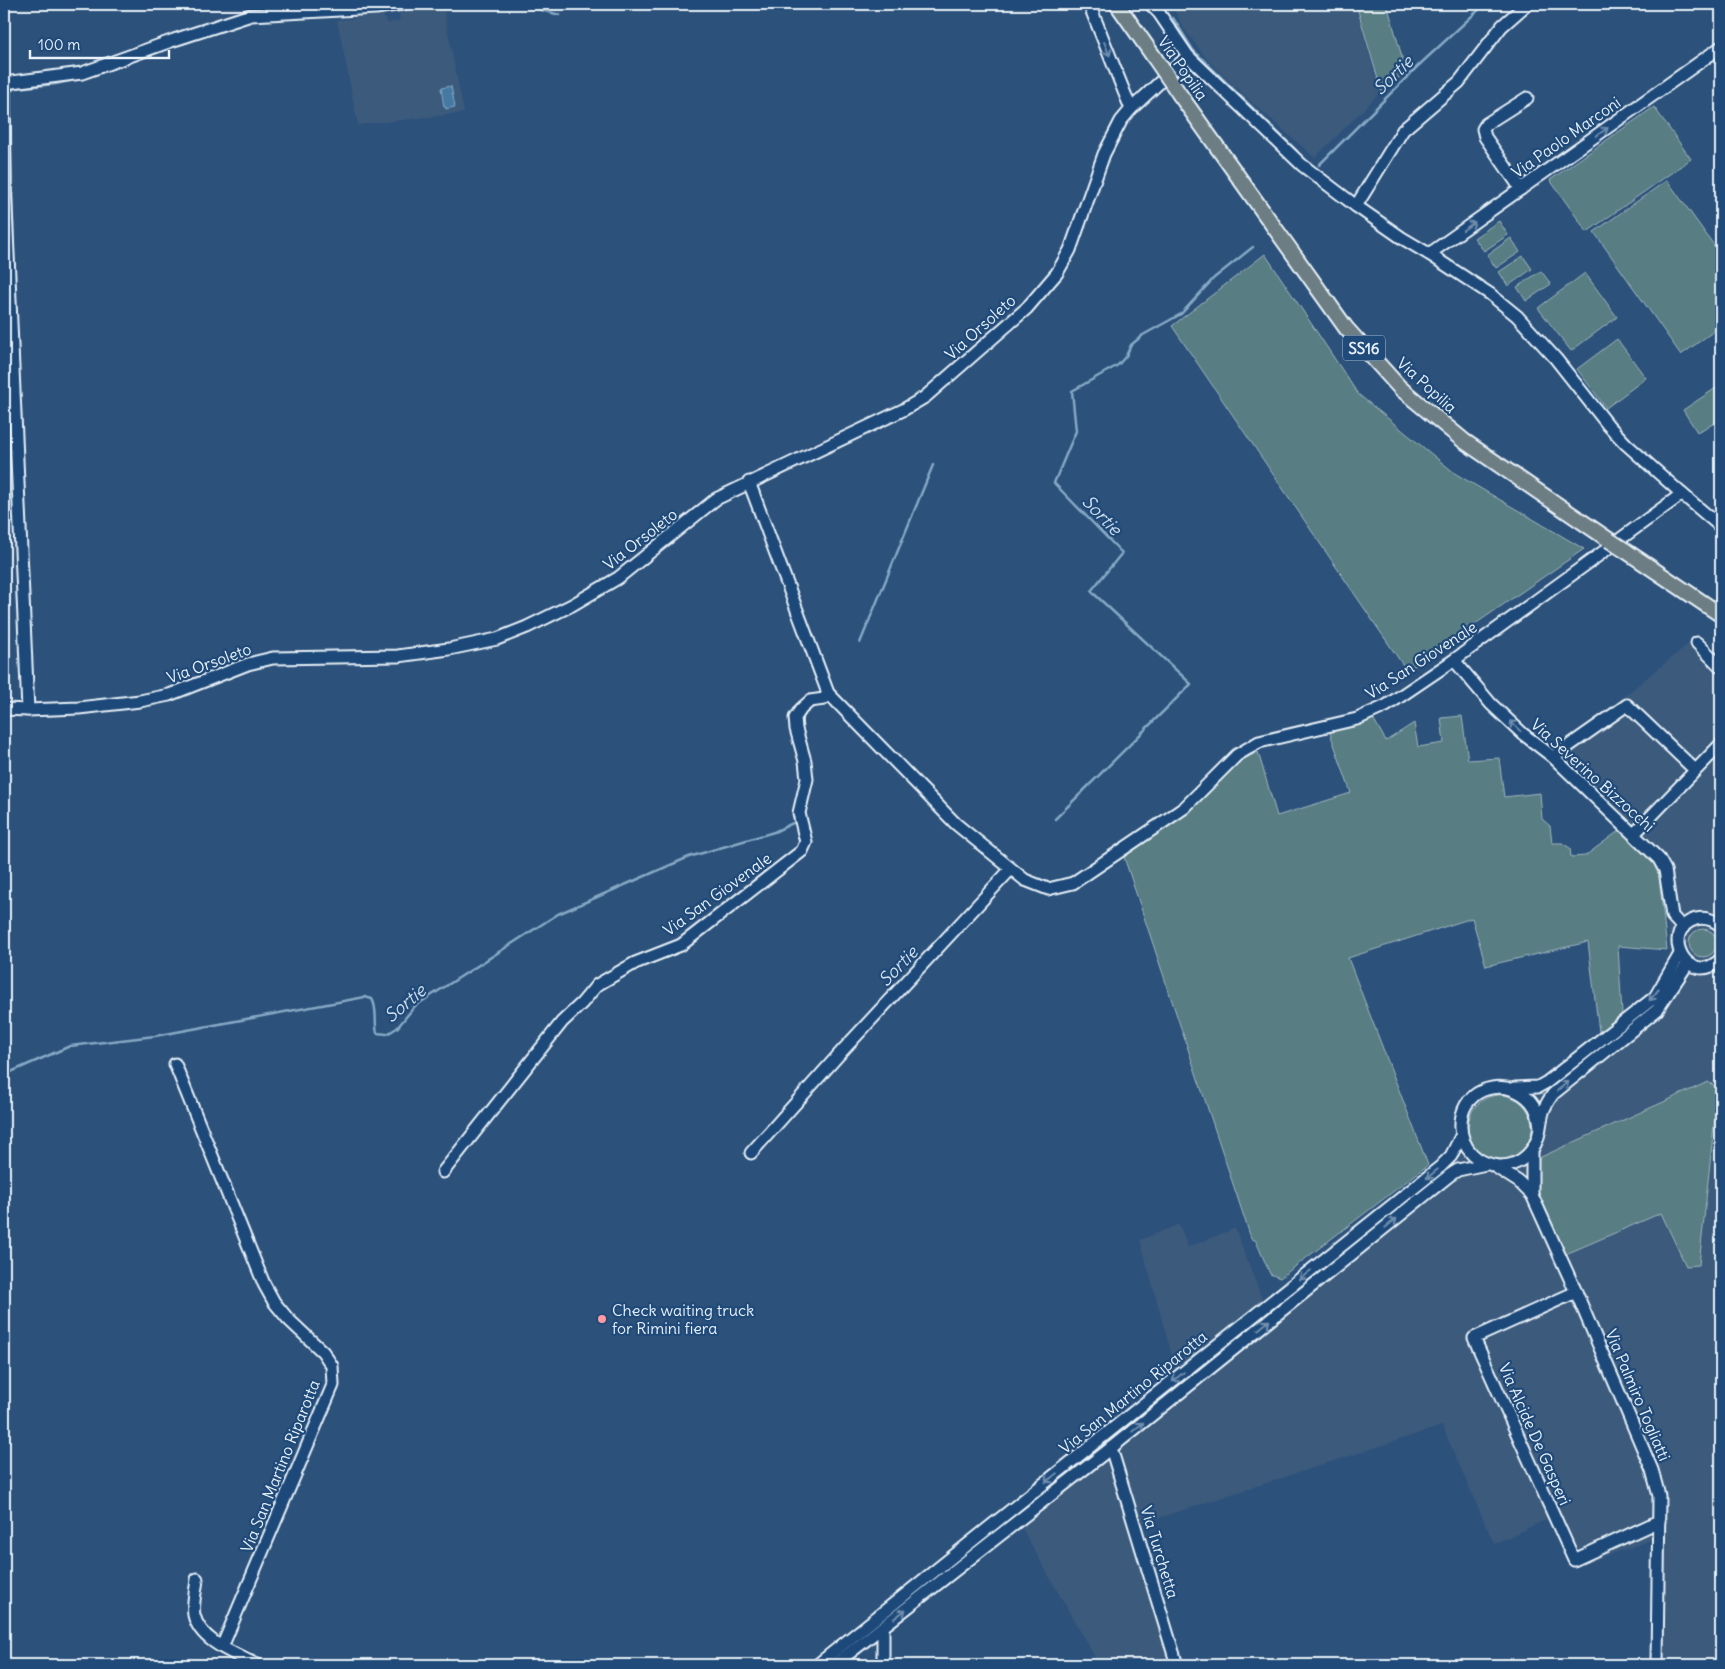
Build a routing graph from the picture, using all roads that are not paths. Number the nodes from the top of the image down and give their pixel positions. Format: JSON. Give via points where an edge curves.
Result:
{"nodes":[{"id":1,"x":403,"y":4,"type":"edge"},
{"id":2,"x":1089,"y":4,"type":"edge"},
{"id":3,"x":1117,"y":4,"type":"edge"},
{"id":4,"x":1150,"y":4,"type":"edge"},
{"id":5,"x":1527,"y":4,"type":"edge"},
{"id":6,"x":1157,"y":8,"type":"edge"},
{"id":7,"x":1721,"y":47,"type":"edge"},
{"id":8,"x":1188,"y":56,"type":"junction"},
{"id":9,"x":4,"y":81,"type":"edge"},
{"id":10,"x":1527,"y":98,"type":"dead end"},
{"id":11,"x":1131,"y":108,"type":"junction"},
{"id":12,"x":1521,"y":189,"type":"junction"},
{"id":13,"x":1356,"y":206,"type":"junction"},
{"id":14,"x":1429,"y":254,"type":"junction"},
{"id":15,"x":749,"y":482,"type":"junction"},
{"id":16,"x":1682,"y":494,"type":"junction"},
{"id":17,"x":1721,"y":527,"type":"edge"},
{"id":18,"x":1616,"y":545,"type":"junction"},
{"id":19,"x":1718,"y":610,"type":"edge"},
{"id":20,"x":1721,"y":620,"type":"edge"},
{"id":21,"x":1697,"y":643,"type":"dead end"},
{"id":22,"x":1454,"y":660,"type":"junction"},
{"id":23,"x":1721,"y":667,"type":"edge"},
{"id":24,"x":828,"y":692,"type":"junction"},
{"id":25,"x":4,"y":708,"type":"edge"},
{"id":26,"x":28,"y":710,"type":"junction"},
{"id":27,"x":1721,"y":744,"type":"edge"},
{"id":28,"x":1553,"y":757,"type":"junction"},
{"id":29,"x":1696,"y":770,"type":"junction"},
{"id":30,"x":1634,"y":834,"type":"junction"},
{"id":31,"x":1010,"y":870,"type":"junction"},
{"id":32,"x":1719,"y":921,"type":"edge"},
{"id":33,"x":1683,"y":928,"type":"junction"},
{"id":34,"x":1684,"y":959,"type":"junction"},
{"id":35,"x":1720,"y":963,"type":"edge"},
{"id":36,"x":175,"y":1064,"type":"dead end"},
{"id":37,"x":1513,"y":1088,"type":"junction"},
{"id":38,"x":1540,"y":1127,"type":"junction"},
{"id":39,"x":1461,"y":1136,"type":"junction"},
{"id":40,"x":1532,"y":1150,"type":"junction"},
{"id":41,"x":751,"y":1153,"type":"dead end"},
{"id":42,"x":1489,"y":1164,"type":"junction"},
{"id":43,"x":443,"y":1172,"type":"dead end"},
{"id":44,"x":1532,"y":1196,"type":"junction"},
{"id":45,"x":1576,"y":1292,"type":"junction"},
{"id":46,"x":1112,"y":1448,"type":"junction"},
{"id":47,"x":1659,"y":1521,"type":"junction"},
{"id":48,"x":197,"y":1579,"type":"dead end"},
{"id":49,"x":883,"y":1627,"type":"junction"},
{"id":50,"x":222,"y":1647,"type":"junction"},
{"id":51,"x":258,"y":1665,"type":"edge"},
{"id":52,"x":817,"y":1665,"type":"edge"},
{"id":53,"x":834,"y":1665,"type":"edge"},
{"id":54,"x":882,"y":1665,"type":"edge"},
{"id":55,"x":1177,"y":1665,"type":"edge"},
{"id":56,"x":1657,"y":1665,"type":"edge"}],
"edges":[{"from":1,"to":9,"type":"street","via":[[251,16],[82,73]]},
{"from":2,"to":11,"type":"street","one_way":true},
{"from":3,"to":18,"type":"main road","name":"Via Popilia","number":"SS16","bridge":true,"via":[[1346,328],[1400,388],[1464,441]]},
{"from":4,"to":6,"type":"street","name":"Via Popilia"},
{"from":5,"to":13,"type":"street","via":[[1502,26],[1459,82],[1403,130]]},
{"from":6,"to":8,"type":"street","name":"Via Popilia"},
{"from":12,"to":7,"type":"street","name":"Via Paolo Marconi","one_way":true},
{"from":8,"to":11,"type":"street","name":"Via Orsoleto"},
{"from":8,"to":13,"type":"street","name":"Via Popilia","via":[[1302,165]]},
{"from":9,"to":26,"type":"street","via":[[5,186]]},
{"from":10,"to":12,"type":"street","via":[[1482,129]]},
{"from":11,"to":15,"type":"street","name":"Via Orsoleto","via":[[1104,154],[1070,250],[1057,273],[1027,308],[925,397]]},
{"from":14,"to":12,"type":"street","name":"Via Paolo Marconi","one_way":true},
{"from":13,"to":14,"type":"street","name":"Via Popilia"},
{"from":14,"to":16,"type":"street","name":"Via Popilia","via":[[1517,316],[1608,425]]},
{"from":15,"to":24,"type":"street","name":"Via San Giovenale"},
{"from":15,"to":26,"type":"street","name":"Via Orsoleto","via":[[716,499],[618,578],[527,628],[497,639],[398,656],[273,658],[248,664],[169,695],[79,708]]},
{"from":16,"to":17,"type":"street","name":"Via Popilia"},
{"from":16,"to":18,"type":"street","name":"Via San Giovenale"},
{"from":18,"to":19,"type":"main road","name":"Via Popilia","number":"SS16"},
{"from":18,"to":22,"type":"street","name":"Via San Giovenale"},
{"from":19,"to":20,"type":"main road","name":"Via Popilia"},
{"from":21,"to":23,"type":"street"},
{"from":28,"to":22,"type":"street","name":"Via Severino Bizzocchi","one_way":true,"via":[[1491,704]]},
{"from":22,"to":31,"type":"street","name":"Via San Giovenale","via":[[1386,706],[1357,719],[1259,742],[1237,755],[1184,808],[1073,883],[1048,889]]},
{"from":24,"to":31,"type":"street","name":"Via San Giovenale","via":[[956,824]]},
{"from":24,"to":43,"type":"street","name":"Via San Giovenale","via":[[824,699],[810,701],[795,718],[806,779],[799,813],[806,842],[802,850],[681,945],[635,963],[597,985],[562,1022]]},
{"from":25,"to":26,"type":"street","name":"Via Orsoleto"},
{"from":27,"to":29,"type":"street"},
{"from":28,"to":29,"type":"street","via":[[1626,705]]},
{"from":28,"to":30,"type":"street","name":"Via Severino Bizzocchi"},
{"from":29,"to":30,"type":"street"},
{"from":30,"to":33,"type":"street","name":"Via Severino Bizzocchi","via":[[1659,858],[1665,870],[1672,916]]},
{"from":31,"to":41,"type":"street"},
{"from":32,"to":33,"type":"street","via":[[1698,919]]},
{"from":33,"to":34,"type":"street","via":[[1678,941]]},
{"from":34,"to":35,"type":"street","via":[[1702,968]]},
{"from":34,"to":37,"type":"street","one_way":true,"via":[[1655,997],[1548,1082],[1538,1087]]},
{"from":38,"to":34,"type":"street","one_way":true,"via":[[1545,1107],[1553,1094],[1657,1010]]},
{"from":36,"to":50,"type":"street","name":"Via San Martino Riparotta","via":[[264,1284],[288,1319],[332,1366],[333,1385]]},
{"from":37,"to":38,"type":"street","via":[[1533,1103]]},
{"from":37,"to":39,"type":"street","via":[[1489,1088],[1469,1101],[1460,1124]]},
{"from":38,"to":40,"type":"street"},
{"from":39,"to":42,"type":"street","via":[[1466,1148]]},
{"from":39,"to":52,"type":"street","name":"Via San Martino Riparotta","one_way":true,"via":[[1451,1156],[1440,1167]]},
{"from":40,"to":42,"type":"street","via":[[1514,1164]]},
{"from":40,"to":44,"type":"street","name":"Via Palmiro Togliatti"},
{"from":42,"to":44,"type":"street","via":[[1519,1182]]},
{"from":46,"to":42,"type":"street","name":"Via San Martino Riparotta","one_way":true,"via":[[1450,1175],[1458,1170]]},
{"from":44,"to":45,"type":"street","name":"Via Palmiro Togliatti"},
{"from":45,"to":47,"type":"street","name":"Via Palmiro Togliatti","via":[[1652,1470],[1659,1496]]},
{"from":45,"to":47,"type":"street","name":"Via Alcide De Gasperi","via":[[1474,1338],[1574,1560]]},
{"from":49,"to":46,"type":"street","name":"Via San Martino Riparotta","one_way":true},
{"from":46,"to":55,"type":"street","name":"Via Turchetta"},
{"from":47,"to":56,"type":"street","name":"Via Palmiro Togliatti"},
{"from":48,"to":50,"type":"street","via":[[194,1614],[200,1630]]},
{"from":49,"to":53,"type":"street","name":"Via San Martino Riparotta"},
{"from":49,"to":54,"type":"street"},
{"from":50,"to":51,"type":"street"}]}
